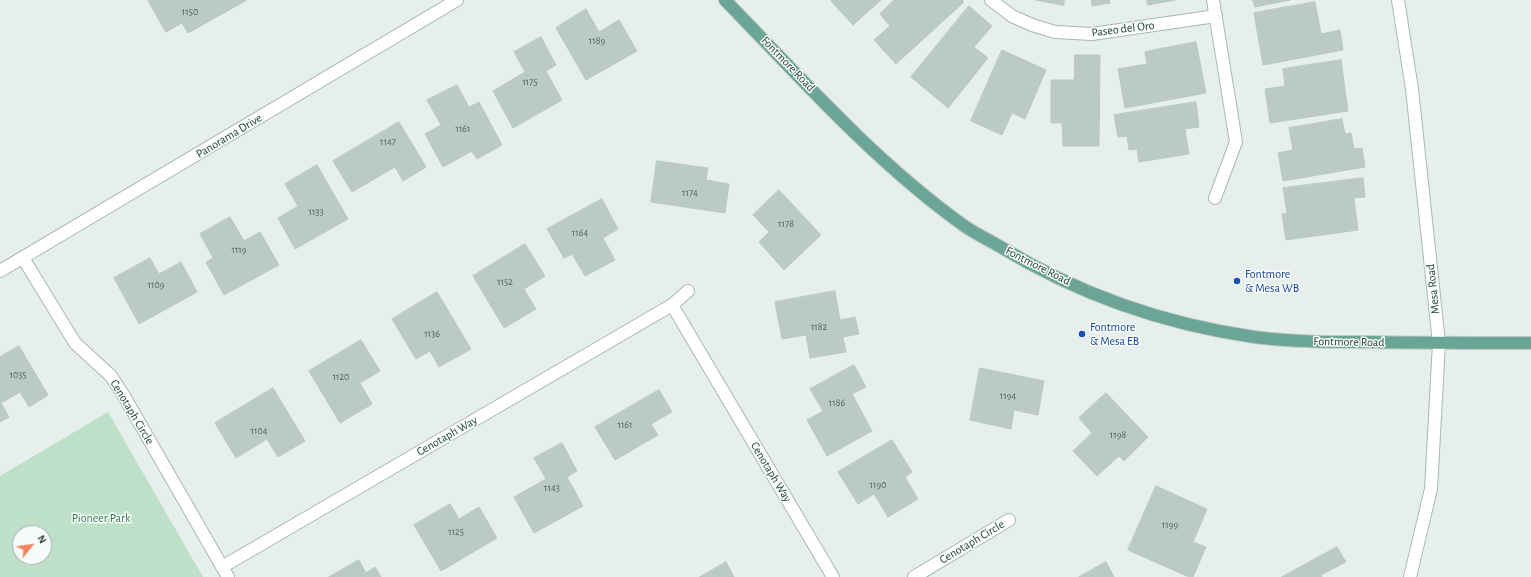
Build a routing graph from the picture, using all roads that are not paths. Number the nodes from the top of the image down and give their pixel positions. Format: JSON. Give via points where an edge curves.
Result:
{"nodes":[{"id":1,"x":457,"y":0,"type":"edge"},
{"id":2,"x":725,"y":0,"type":"edge"},
{"id":3,"x":991,"y":0,"type":"edge"},
{"id":4,"x":1213,"y":0,"type":"edge"},
{"id":5,"x":1398,"y":0,"type":"edge"},
{"id":6,"x":1216,"y":16,"type":"junction"},
{"id":7,"x":1215,"y":198,"type":"dead end"},
{"id":8,"x":23,"y":258,"type":"junction"},
{"id":9,"x":0,"y":271,"type":"edge"},
{"id":10,"x":688,"y":291,"type":"dead end"},
{"id":11,"x":672,"y":305,"type":"junction"},
{"id":12,"x":1439,"y":343,"type":"junction"},
{"id":13,"x":1531,"y":343,"type":"edge"},
{"id":14,"x":1009,"y":520,"type":"dead end"},
{"id":15,"x":225,"y":572,"type":"edge"},
{"id":16,"x":833,"y":577,"type":"edge"},
{"id":17,"x":914,"y":577,"type":"edge"},
{"id":18,"x":1410,"y":577,"type":"edge"}],
"edges":[{"from":1,"to":8,"type":"street","name":"Panorama Drive"},
{"from":2,"to":12,"type":"main road","name":"Fontmore Road","via":[[872,150],[917,189],[964,226],[1058,278],[1099,296],[1202,328],[1308,342]]},
{"from":3,"to":6,"type":"street","name":"Paseo del Oro","via":[[1012,16],[1056,32],[1092,34]]},
{"from":4,"to":6,"type":"street"},
{"from":5,"to":12,"type":"street","name":"Mesa Road","via":[[1412,89]]},
{"from":6,"to":7,"type":"street","via":[[1236,142]]},
{"from":8,"to":9,"type":"street","name":"Panorama Drive"},
{"from":8,"to":15,"type":"street","name":"Cenotaph Circle","via":[[75,344],[110,376],[124,396]]},
{"from":10,"to":11,"type":"street","name":"Cenotaph Way"},
{"from":11,"to":15,"type":"street","name":"Cenotaph Way"},
{"from":11,"to":16,"type":"street","name":"Cenotaph Way"},
{"from":12,"to":13,"type":"main road","name":"Fontmore Road"},
{"from":12,"to":18,"type":"street","name":"Mesa Road","via":[[1431,489]]},
{"from":14,"to":17,"type":"street","name":"Cenotaph Circle"}]}
